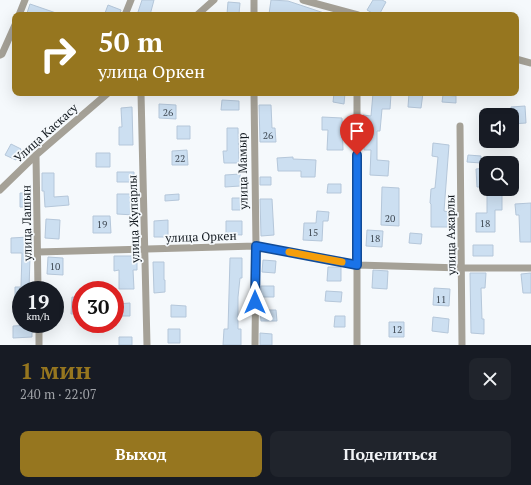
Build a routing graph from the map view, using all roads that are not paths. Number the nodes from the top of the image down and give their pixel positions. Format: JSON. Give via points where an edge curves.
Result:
{"nodes":[{"id":1,"x":26,"y":0,"type":"edge"},
{"id":2,"x":131,"y":0,"type":"edge"},
{"id":3,"x":214,"y":0,"type":"edge"},
{"id":4,"x":254,"y":0,"type":"edge"},
{"id":5,"x":303,"y":0,"type":"edge"},
{"id":6,"x":20,"y":12,"type":"edge"},
{"id":7,"x":126,"y":12,"type":"edge"},
{"id":8,"x":200,"y":12,"type":"edge"},
{"id":9,"x":254,"y":12,"type":"edge"},
{"id":10,"x":347,"y":12,"type":"edge"},
{"id":11,"x":12,"y":32,"type":"edge"},
{"id":12,"x":0,"y":55,"type":"edge"},
{"id":13,"x":519,"y":60,"type":"edge"},
{"id":14,"x":531,"y":63,"type":"edge"},
{"id":15,"x":105,"y":96,"type":"edge"},
{"id":16,"x":141,"y":96,"type":"edge"},
{"id":17,"x":254,"y":96,"type":"edge"},
{"id":18,"x":357,"y":96,"type":"edge"},
{"id":19,"x":460,"y":126,"type":"dead end"},
{"id":20,"x":36,"y":155,"type":"junction"},
{"id":21,"x":0,"y":190,"type":"edge"},
{"id":22,"x":256,"y":246,"type":"junction"},
{"id":23,"x":146,"y":249,"type":"junction"},
{"id":24,"x":38,"y":252,"type":"junction"},
{"id":25,"x":357,"y":265,"type":"junction"},
{"id":26,"x":462,"y":268,"type":"junction"},
{"id":27,"x":531,"y":268,"type":"edge"},
{"id":28,"x":38,"y":281,"type":"edge"},
{"id":29,"x":39,"y":333,"type":"edge"},
{"id":30,"x":39,"y":345,"type":"edge"},
{"id":31,"x":148,"y":345,"type":"edge"},
{"id":32,"x":255,"y":345,"type":"edge"},
{"id":33,"x":357,"y":345,"type":"edge"},
{"id":34,"x":462,"y":345,"type":"edge"}],
"edges":[{"from":1,"to":6,"type":"street"},
{"from":2,"to":7,"type":"street"},
{"from":3,"to":8,"type":"street"},
{"from":4,"to":9,"type":"street"},
{"from":5,"to":10,"type":"street"},
{"from":11,"to":12,"type":"street"},
{"from":13,"to":14,"type":"street"},
{"from":15,"to":20,"type":"street","name":"Улица Каскасу"},
{"from":16,"to":23,"type":"street","name":"улица Жупарлы"},
{"from":17,"to":22,"type":"street","name":"улица Мамыр"},
{"from":18,"to":25,"type":"street"},
{"from":19,"to":26,"type":"street","name":"улица Ажарлы"},
{"from":20,"to":21,"type":"street","name":"Улица Каскасу"},
{"from":20,"to":24,"type":"street","name":"улица Лашын"},
{"from":22,"to":23,"type":"street","name":"улица Оркен"},
{"from":22,"to":25,"type":"street","name":"улица Оркен"},
{"from":22,"to":32,"type":"street","name":"улица Мамыр"},
{"from":23,"to":24,"type":"street","name":"улица Оркен"},
{"from":23,"to":31,"type":"street","name":"улица Жупарлы"},
{"from":24,"to":28,"type":"street","name":"улица Лашын"},
{"from":25,"to":26,"type":"street","name":"улица Оркен"},
{"from":25,"to":33,"type":"street"},
{"from":26,"to":27,"type":"street","name":"улица Оркен"},
{"from":26,"to":34,"type":"street","name":"улица Ажарлы"},
{"from":29,"to":30,"type":"street"}]}
